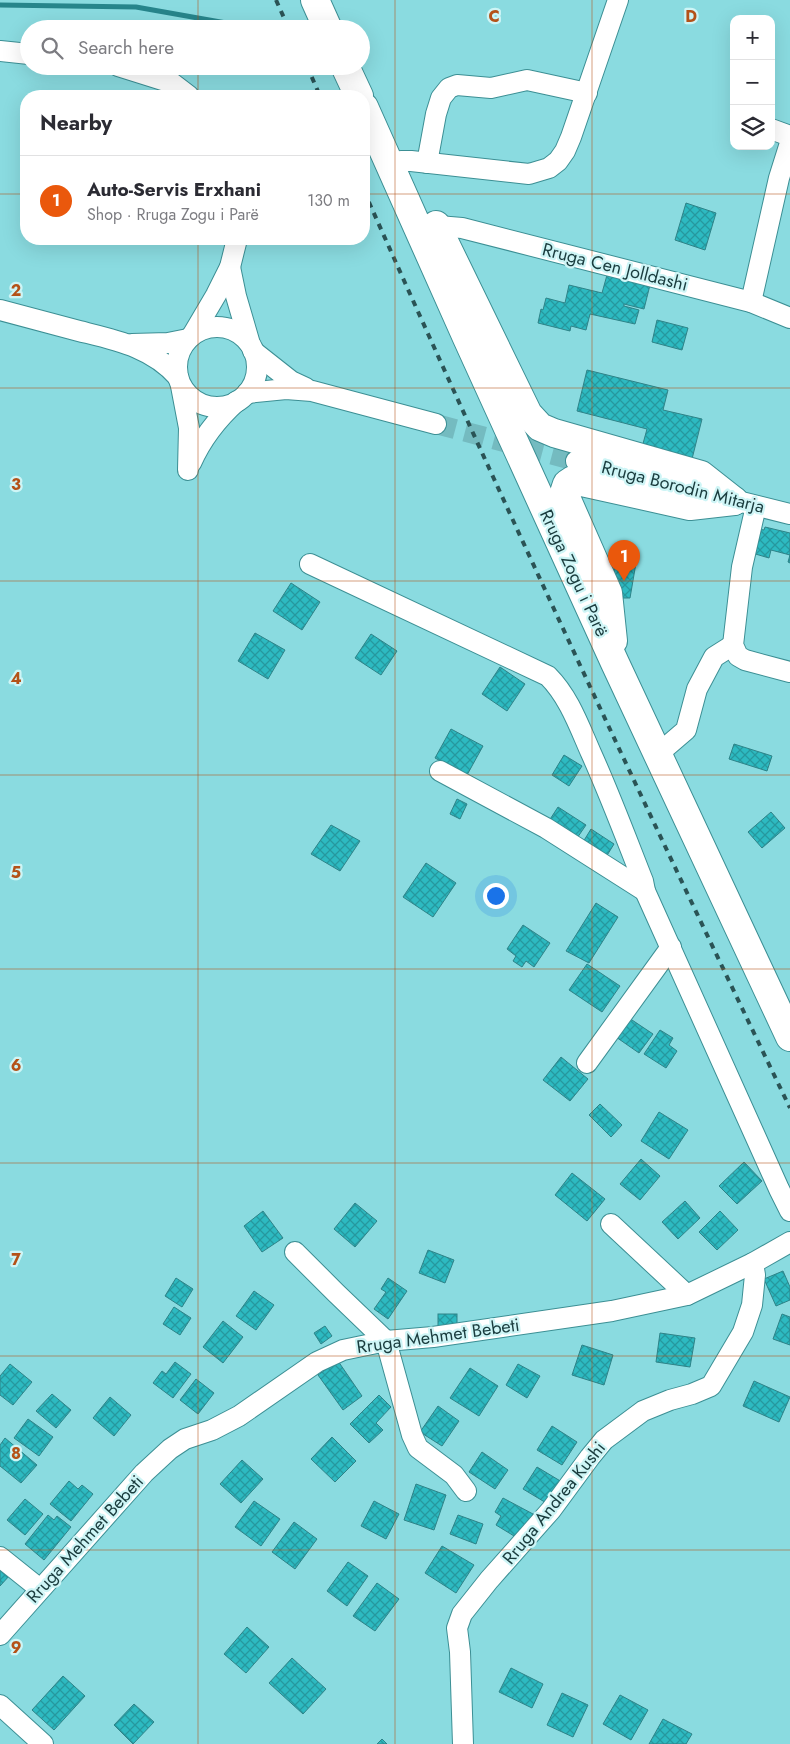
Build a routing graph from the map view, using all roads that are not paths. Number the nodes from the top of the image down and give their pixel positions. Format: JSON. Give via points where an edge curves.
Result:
{"nodes":[{"id":1,"x":316,"y":0,"type":"edge"},
{"id":2,"x":618,"y":0,"type":"edge"},
{"id":3,"x":324,"y":20,"type":"edge"},
{"id":4,"x":0,"y":51,"type":"edge"},
{"id":5,"x":20,"y":53,"type":"edge"},
{"id":6,"x":147,"y":75,"type":"edge"},
{"id":7,"x":350,"y":75,"type":"edge"},
{"id":8,"x":181,"y":90,"type":"edge"},
{"id":9,"x":356,"y":90,"type":"edge"},
{"id":10,"x":587,"y":93,"type":"junction"},
{"id":11,"x":370,"y":119,"type":"edge"},
{"id":12,"x":775,"y":130,"type":"edge"},
{"id":13,"x":790,"y":136,"type":"edge"},
{"id":14,"x":790,"y":143,"type":"edge"},
{"id":15,"x":427,"y":162,"type":"junction"},
{"id":16,"x":390,"y":164,"type":"junction"},
{"id":17,"x":402,"y":192,"type":"junction"},
{"id":18,"x":438,"y":226,"type":"junction"},
{"id":19,"x":236,"y":245,"type":"edge"},
{"id":20,"x":230,"y":267,"type":"junction"},
{"id":21,"x":751,"y":302,"type":"junction"},
{"id":22,"x":0,"y":310,"type":"edge"},
{"id":23,"x":790,"y":318,"type":"edge"},
{"id":24,"x":190,"y":337,"type":"junction"},
{"id":25,"x":130,"y":344,"type":"junction"},
{"id":26,"x":252,"y":349,"type":"junction"},
{"id":27,"x":179,"y":379,"type":"junction"},
{"id":28,"x":312,"y":391,"type":"junction"},
{"id":29,"x":243,"y":396,"type":"junction"},
{"id":30,"x":436,"y":424,"type":"tunnel mouth"},
{"id":31,"x":576,"y":461,"type":"tunnel mouth"},
{"id":32,"x":745,"y":503,"type":"junction"},
{"id":33,"x":790,"y":514,"type":"edge"},
{"id":34,"x":310,"y":564,"type":"dead end"},
{"id":35,"x":733,"y":645,"type":"junction"},
{"id":36,"x":615,"y":663,"type":"junction"},
{"id":37,"x":790,"y":672,"type":"edge"},
{"id":38,"x":658,"y":754,"type":"junction"},
{"id":39,"x":440,"y":771,"type":"dead end"},
{"id":40,"x":645,"y":891,"type":"junction"},
{"id":41,"x":671,"y":947,"type":"junction"},
{"id":42,"x":790,"y":1037,"type":"edge"},
{"id":43,"x":587,"y":1063,"type":"dead end"},
{"id":44,"x":790,"y":1211,"type":"edge"},
{"id":45,"x":611,"y":1224,"type":"dead end"},
{"id":46,"x":790,"y":1242,"type":"edge"},
{"id":47,"x":296,"y":1252,"type":"dead end"},
{"id":48,"x":753,"y":1263,"type":"junction"},
{"id":49,"x":688,"y":1295,"type":"junction"},
{"id":50,"x":386,"y":1341,"type":"junction"},
{"id":51,"x":466,"y":1491,"type":"dead end"},
{"id":52,"x":0,"y":1557,"type":"edge"},
{"id":53,"x":40,"y":1589,"type":"junction"},
{"id":54,"x":0,"y":1635,"type":"edge"},
{"id":55,"x":0,"y":1705,"type":"edge"},
{"id":56,"x":43,"y":1744,"type":"edge"},
{"id":57,"x":463,"y":1744,"type":"edge"}],
"edges":[{"from":1,"to":3,"type":"main road"},
{"from":2,"to":10,"type":"street"},
{"from":4,"to":5,"type":"street"},
{"from":6,"to":8,"type":"street","via":[[172,83]]},
{"from":7,"to":9,"type":"main road"},
{"from":10,"to":15,"type":"street","via":[[565,151],[550,168],[529,174]]},
{"from":10,"to":15,"type":"street","via":[[526,80],[491,88],[457,85],[449,88],[441,98],[436,114]]},
{"from":11,"to":16,"type":"main road","name":"Rruga Zogu i Parë"},
{"from":12,"to":13,"type":"street"},
{"from":14,"to":21,"type":"street"},
{"from":15,"to":16,"type":"street","via":[[402,160]]},
{"from":16,"to":17,"type":"main road","name":"Rruga Zogu i Parë"},
{"from":17,"to":18,"type":"main road"},
{"from":17,"to":36,"type":"main road","name":"Rruga Zogu i Parë"},
{"from":18,"to":21,"type":"street","name":"Rruga Cen Jolldashi","via":[[462,228]]},
{"from":18,"to":32,"type":"main road","via":[[528,414],[540,427],[701,475]]},
{"from":19,"to":20,"type":"street"},
{"from":20,"to":24,"type":"street"},
{"from":20,"to":26,"type":"street"},
{"from":21,"to":23,"type":"street","name":"Rruga Cen Jolldashi"},
{"from":22,"to":25,"type":"street"},
{"from":24,"to":25,"type":"street","via":[[168,343]]},
{"from":24,"to":26,"type":"street","via":[[203,329],[225,328],[244,338]]},
{"from":24,"to":27,"type":"street","via":[[178,357]]},
{"from":25,"to":27,"type":"street","via":[[156,357]]},
{"from":26,"to":28,"type":"street","via":[[291,381]]},
{"from":26,"to":29,"type":"street","via":[[256,360],[255,377]]},
{"from":27,"to":29,"type":"street","via":[[186,392],[205,405],[223,406]]},
{"from":27,"to":29,"type":"street","via":[[189,428],[188,470],[208,431]]},
{"from":28,"to":29,"type":"street","via":[[286,389]]},
{"from":28,"to":30,"type":"street"},
{"from":31,"to":32,"type":"street","name":"Rruga Borodin Mitarja"},
{"from":32,"to":33,"type":"street","name":"Rruga Borodin Mitarja"},
{"from":32,"to":35,"type":"street"},
{"from":32,"to":36,"type":"main road","via":[[690,506],[573,480],[567,484],[564,493],[608,593]]},
{"from":34,"to":40,"type":"street","via":[[548,676],[571,708],[613,803]]},
{"from":35,"to":37,"type":"street","via":[[738,656],[745,660]]},
{"from":35,"to":38,"type":"street","via":[[714,657],[697,689],[686,730]]},
{"from":36,"to":38,"type":"main road","name":"Rruga Zogu i Parë"},
{"from":38,"to":42,"type":"main road","name":"Rruga Zogu i Parë"},
{"from":39,"to":40,"type":"street","via":[[546,828]]},
{"from":40,"to":41,"type":"street"},
{"from":41,"to":43,"type":"street"},
{"from":41,"to":44,"type":"street"},
{"from":45,"to":49,"type":"street"},
{"from":46,"to":48,"type":"street","name":"Rruga Mehmet Bebeti"},
{"from":47,"to":50,"type":"street"},
{"from":48,"to":49,"type":"street","name":"Rruga Mehmet Bebeti"},
{"from":48,"to":57,"type":"street","name":"Rruga Andrea Kushi","via":[[752,1305],[743,1332],[711,1386],[643,1412],[604,1440],[551,1510],[462,1614],[457,1628]]},
{"from":49,"to":50,"type":"street","name":"Rruga Mehmet Bebeti","via":[[612,1310]]},
{"from":50,"to":51,"type":"street","via":[[418,1448],[454,1475]]},
{"from":50,"to":53,"type":"street","name":"Rruga Mehmet Bebeti","via":[[343,1350],[317,1362],[240,1416],[185,1439],[170,1449],[144,1473]]},
{"from":52,"to":53,"type":"street"},
{"from":53,"to":54,"type":"street","name":"Rruga Mehmet Bebeti"},
{"from":55,"to":56,"type":"street"}]}
